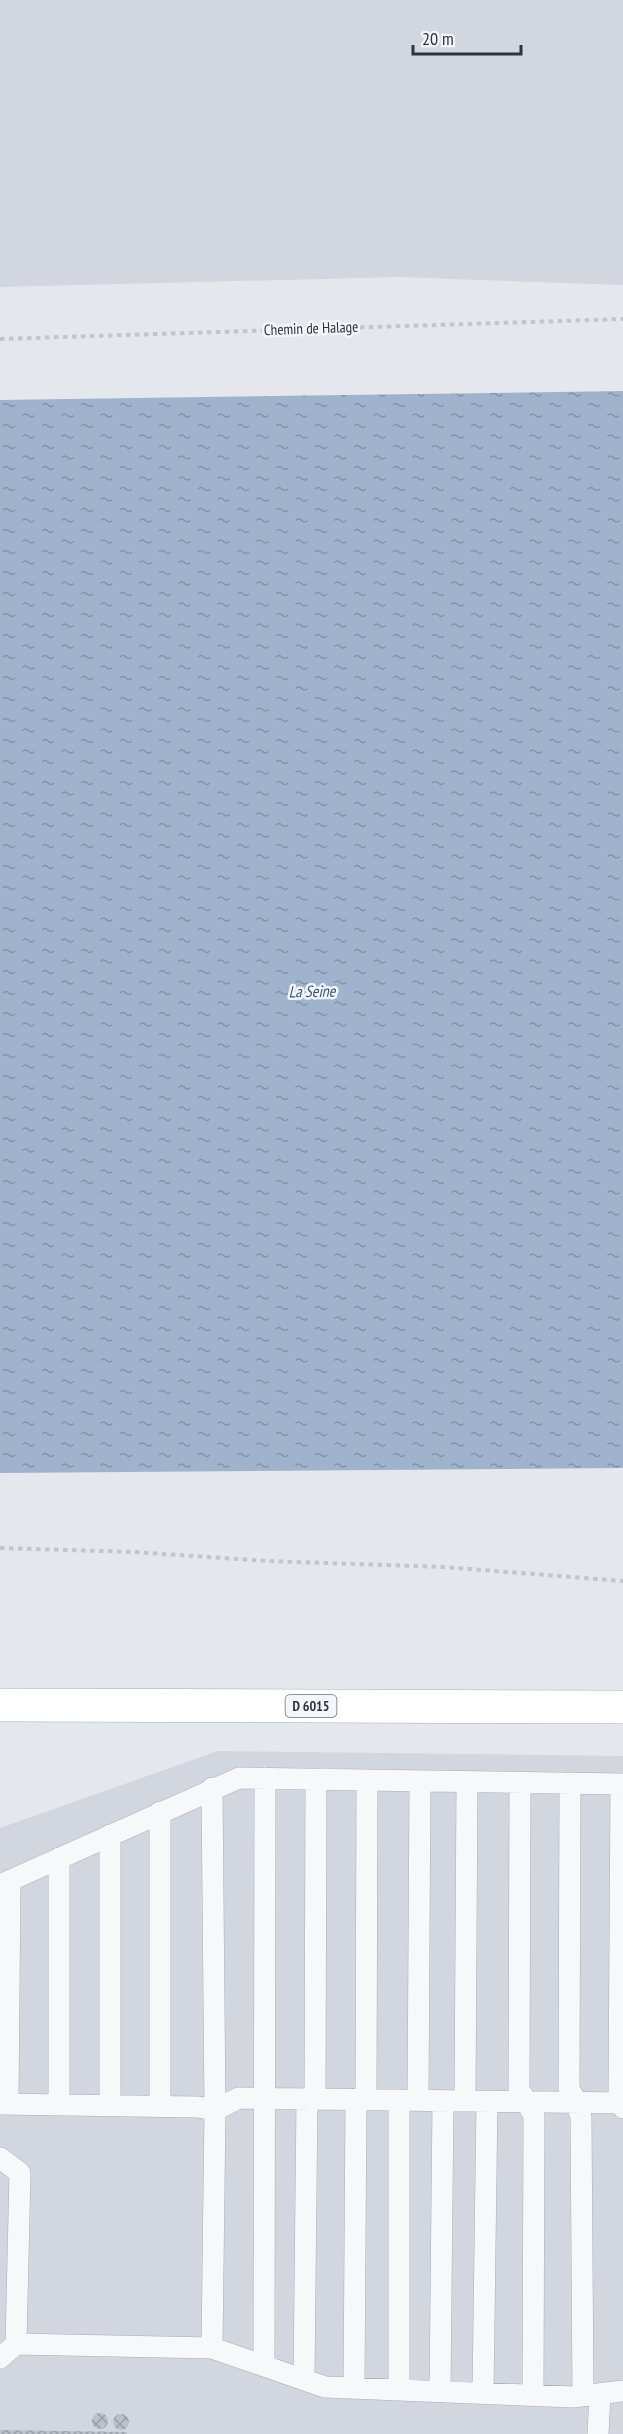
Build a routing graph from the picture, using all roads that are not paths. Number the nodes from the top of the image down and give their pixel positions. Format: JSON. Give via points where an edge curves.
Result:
{"nodes":[{"id":1,"x":0,"y":1705,"type":"edge"},
{"id":2,"x":623,"y":1707,"type":"edge"},
{"id":3,"x":265,"y":1778,"type":"junction"},
{"id":4,"x":316,"y":1779,"type":"junction"},
{"id":5,"x":368,"y":1780,"type":"junction"},
{"id":6,"x":420,"y":1781,"type":"junction"},
{"id":7,"x":467,"y":1782,"type":"junction"},
{"id":8,"x":520,"y":1782,"type":"junction"},
{"id":9,"x":570,"y":1784,"type":"junction"},
{"id":10,"x":622,"y":1784,"type":"edge"},
{"id":11,"x":212,"y":1788,"type":"junction"},
{"id":12,"x":160,"y":1812,"type":"junction"},
{"id":13,"x":110,"y":1835,"type":"junction"},
{"id":14,"x":59,"y":1858,"type":"junction"},
{"id":15,"x":5,"y":1883,"type":"edge"},
{"id":16,"x":263,"y":2098,"type":"junction"},
{"id":17,"x":311,"y":2099,"type":"junction"},
{"id":18,"x":361,"y":2099,"type":"junction"},
{"id":19,"x":408,"y":2100,"type":"junction"},
{"id":20,"x":443,"y":2101,"type":"junction"},
{"id":21,"x":465,"y":2101,"type":"junction"},
{"id":22,"x":487,"y":2101,"type":"junction"},
{"id":23,"x":525,"y":2102,"type":"junction"},
{"id":24,"x":577,"y":2103,"type":"junction"},
{"id":25,"x":4,"y":2104,"type":"edge"},
{"id":26,"x":58,"y":2104,"type":"junction"},
{"id":27,"x":110,"y":2105,"type":"junction"},
{"id":28,"x":623,"y":2105,"type":"edge"},
{"id":29,"x":160,"y":2106,"type":"junction"},
{"id":30,"x":215,"y":2110,"type":"junction"},
{"id":31,"x":0,"y":2158,"type":"edge"},
{"id":32,"x":16,"y":2344,"type":"junction"},
{"id":33,"x":213,"y":2348,"type":"junction"},
{"id":34,"x":0,"y":2358,"type":"edge"},
{"id":35,"x":264,"y":2366,"type":"junction"},
{"id":36,"x":304,"y":2379,"type":"junction"},
{"id":37,"x":354,"y":2388,"type":"junction"},
{"id":38,"x":399,"y":2390,"type":"junction"},
{"id":39,"x":623,"y":2391,"type":"edge"},
{"id":40,"x":440,"y":2392,"type":"junction"},
{"id":41,"x":483,"y":2393,"type":"junction"},
{"id":42,"x":533,"y":2395,"type":"junction"},
{"id":43,"x":591,"y":2395,"type":"junction"},
{"id":44,"x":598,"y":2434,"type":"edge"}],
"edges":[{"from":1,"to":2,"type":"main road","number":"D 6015"},
{"from":3,"to":4,"type":"lane"},
{"from":3,"to":11,"type":"lane","via":[[239,1778]]},
{"from":3,"to":16,"type":"lane"},
{"from":4,"to":5,"type":"lane"},
{"from":4,"to":17,"type":"lane"},
{"from":5,"to":6,"type":"lane"},
{"from":5,"to":18,"type":"lane"},
{"from":6,"to":7,"type":"lane"},
{"from":6,"to":19,"type":"lane"},
{"from":7,"to":8,"type":"lane"},
{"from":7,"to":21,"type":"lane"},
{"from":8,"to":9,"type":"lane"},
{"from":8,"to":23,"type":"lane","via":[[519,2089]]},
{"from":9,"to":10,"type":"lane"},
{"from":9,"to":24,"type":"lane","via":[[569,2089]]},
{"from":10,"to":28,"type":"lane","via":[[619,2090]]},
{"from":11,"to":12,"type":"lane"},
{"from":11,"to":30,"type":"lane"},
{"from":12,"to":13,"type":"lane"},
{"from":12,"to":29,"type":"lane"},
{"from":13,"to":14,"type":"lane"},
{"from":13,"to":27,"type":"lane"},
{"from":14,"to":15,"type":"lane"},
{"from":14,"to":26,"type":"lane"},
{"from":15,"to":25,"type":"lane"},
{"from":16,"to":17,"type":"lane"},
{"from":16,"to":30,"type":"lane","via":[[239,2098]]},
{"from":16,"to":35,"type":"lane"},
{"from":17,"to":18,"type":"lane"},
{"from":17,"to":36,"type":"lane"},
{"from":18,"to":19,"type":"lane"},
{"from":18,"to":37,"type":"lane"},
{"from":19,"to":20,"type":"lane"},
{"from":19,"to":38,"type":"lane"},
{"from":20,"to":21,"type":"lane"},
{"from":20,"to":40,"type":"lane"},
{"from":21,"to":22,"type":"lane"},
{"from":22,"to":23,"type":"lane"},
{"from":22,"to":41,"type":"lane"},
{"from":23,"to":24,"type":"lane"},
{"from":23,"to":42,"type":"lane","via":[[534,2116]]},
{"from":24,"to":28,"type":"lane"},
{"from":24,"to":43,"type":"lane","via":[[582,2118]]},
{"from":25,"to":26,"type":"lane"},
{"from":26,"to":27,"type":"lane"},
{"from":27,"to":29,"type":"lane"},
{"from":29,"to":30,"type":"lane"},
{"from":30,"to":33,"type":"lane"},
{"from":31,"to":32,"type":"lane","via":[[20,2173]]},
{"from":32,"to":33,"type":"lane"},
{"from":32,"to":34,"type":"lane"},
{"from":33,"to":35,"type":"lane"},
{"from":35,"to":36,"type":"lane"},
{"from":36,"to":37,"type":"lane","via":[[326,2387]]},
{"from":37,"to":38,"type":"lane"},
{"from":38,"to":40,"type":"lane"},
{"from":39,"to":43,"type":"lane"},
{"from":40,"to":41,"type":"lane"},
{"from":41,"to":42,"type":"lane"},
{"from":42,"to":43,"type":"lane"},
{"from":43,"to":44,"type":"lane"}]}
